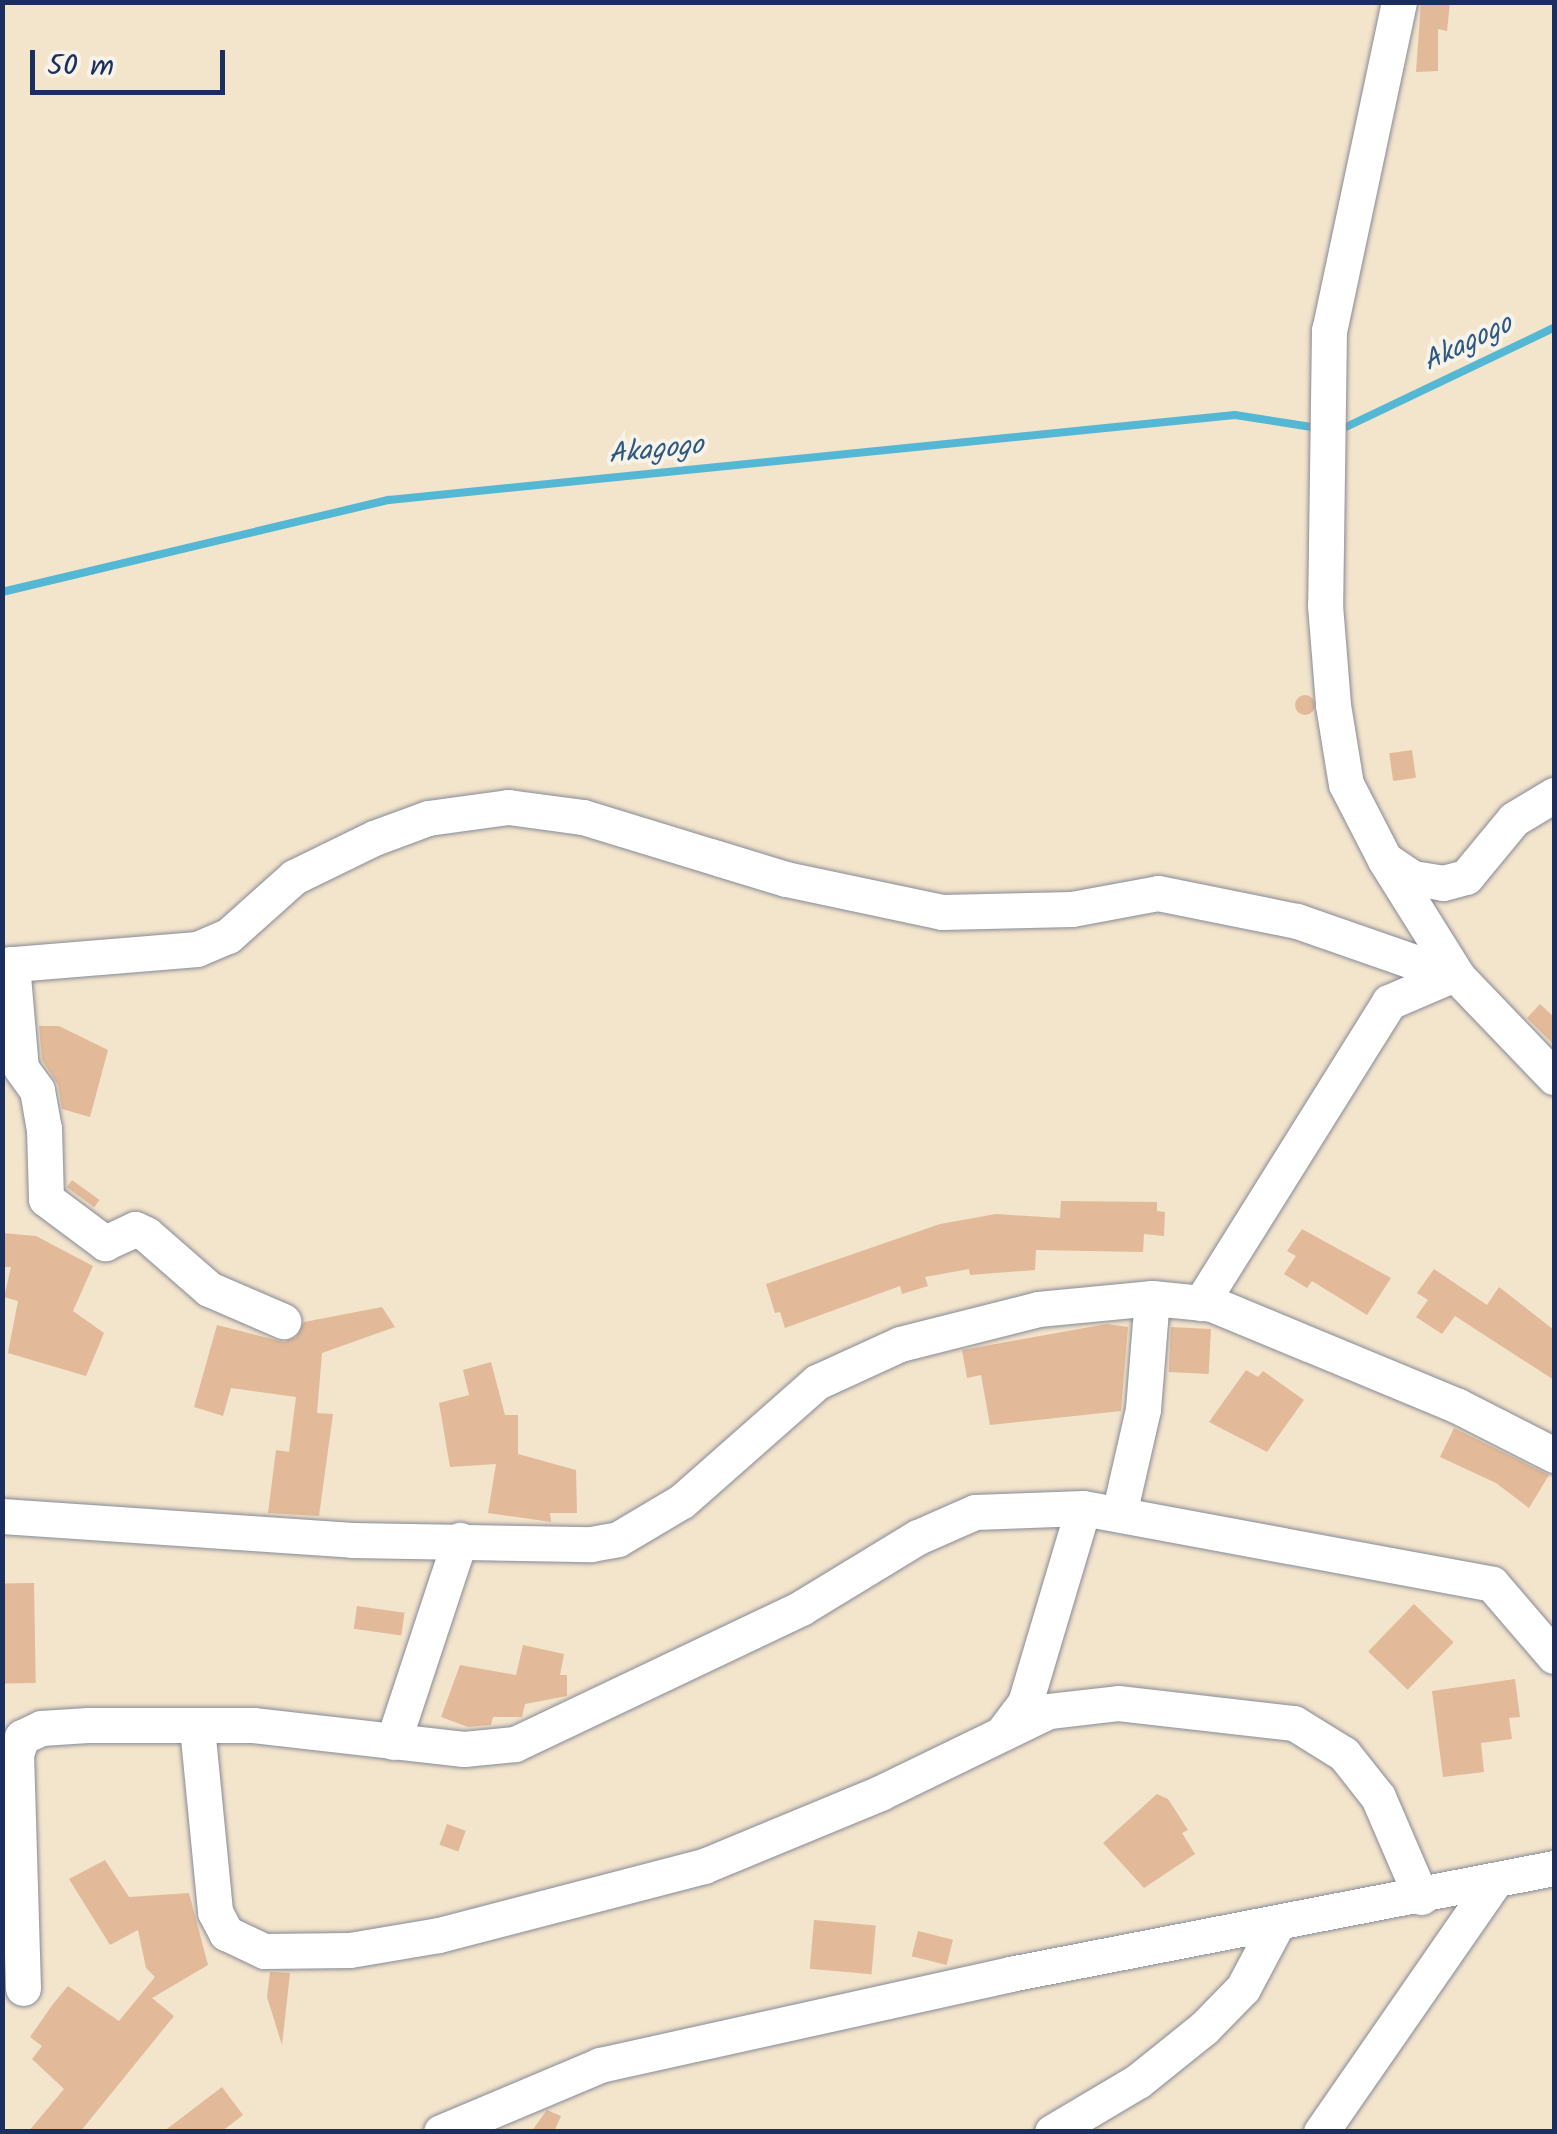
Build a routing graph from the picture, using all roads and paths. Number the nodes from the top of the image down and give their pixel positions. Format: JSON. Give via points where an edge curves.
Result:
{"nodes":[{"id":1,"x":1398,"y":2,"type":"edge"},
{"id":2,"x":1554,"y":795,"type":"edge"},
{"id":3,"x":1386,"y":860,"type":"junction"},
{"id":4,"x":7,"y":964,"type":"edge"},
{"id":5,"x":1455,"y":976,"type":"junction"},
{"id":6,"x":1554,"y":1077,"type":"edge"},
{"id":7,"x":1152,"y":1298,"type":"junction"},
{"id":8,"x":1202,"y":1303,"type":"junction"},
{"id":9,"x":282,"y":1322,"type":"dead end"},
{"id":10,"x":1554,"y":1455,"type":"edge"},
{"id":11,"x":1083,"y":1508,"type":"junction"},
{"id":12,"x":1119,"y":1514,"type":"junction"},
{"id":13,"x":2,"y":1516,"type":"edge"},
{"id":14,"x":460,"y":1540,"type":"junction"},
{"id":15,"x":1554,"y":1656,"type":"edge"},
{"id":16,"x":1037,"y":1707,"type":"junction"},
{"id":17,"x":197,"y":1727,"type":"junction"},
{"id":18,"x":392,"y":1742,"type":"junction"},
{"id":19,"x":1554,"y":1868,"type":"edge"},
{"id":20,"x":1494,"y":1882,"type":"junction"},
{"id":21,"x":1421,"y":1897,"type":"junction"},
{"id":22,"x":1277,"y":1924,"type":"junction"},
{"id":23,"x":23,"y":1988,"type":"dead end"},
{"id":24,"x":441,"y":2132,"type":"edge"},
{"id":25,"x":1052,"y":2132,"type":"edge"},
{"id":26,"x":1321,"y":2132,"type":"edge"}],
"edges":[{"from":1,"to":3,"type":"street","via":[[1341,258],[1327,354],[1332,447],[1325,605],[1332,705],[1346,784]]},
{"from":2,"to":3,"type":"street","via":[[1514,819],[1466,877],[1413,878]]},
{"from":3,"to":5,"type":"street"},
{"from":4,"to":5,"type":"street","via":[[197,949],[228,936],[294,877],[374,838],[428,818],[508,807],[583,818],[786,878],[942,912],[1072,909],[1158,893],[1296,921]]},
{"from":4,"to":9,"type":"street","via":[[21,1068],[37,1090],[44,1128],[46,1199],[105,1243],[136,1229],[209,1289]]},
{"from":5,"to":6,"type":"street"},
{"from":5,"to":8,"type":"street","via":[[1389,1002]]},
{"from":7,"to":8,"type":"street"},
{"from":7,"to":12,"type":"street","via":[[1142,1409]]},
{"from":7,"to":14,"type":"street","via":[[1038,1308],[900,1344],[817,1382],[682,1501],[618,1538],[572,1545]]},
{"from":8,"to":10,"type":"street","via":[[1458,1406]]},
{"from":11,"to":12,"type":"street"},
{"from":11,"to":16,"type":"street"},
{"from":11,"to":18,"type":"street","via":[[975,1512],[918,1537],[802,1608],[514,1744],[464,1750]]},
{"from":12,"to":15,"type":"street","via":[[1492,1584]]},
{"from":13,"to":14,"type":"street","via":[[352,1540]]},
{"from":14,"to":18,"type":"street"},
{"from":16,"to":17,"type":"street","via":[[1002,1734],[704,1866],[439,1935],[350,1950],[264,1951],[226,1934],[215,1912]]},
{"from":16,"to":21,"type":"street","via":[[1118,1703],[1294,1723],[1344,1754],[1378,1797]]},
{"from":17,"to":18,"type":"street","via":[[253,1725]]},
{"from":17,"to":23,"type":"street","via":[[88,1725],[41,1728],[22,1737],[16,1754]]},
{"from":19,"to":20,"type":"street"},
{"from":20,"to":21,"type":"street"},
{"from":20,"to":26,"type":"street"},
{"from":21,"to":22,"type":"street"},
{"from":22,"to":24,"type":"street","via":[[1010,1974],[600,2065]]},
{"from":22,"to":25,"type":"street","via":[[1244,1988],[1204,2028],[1138,2080]]}]}
